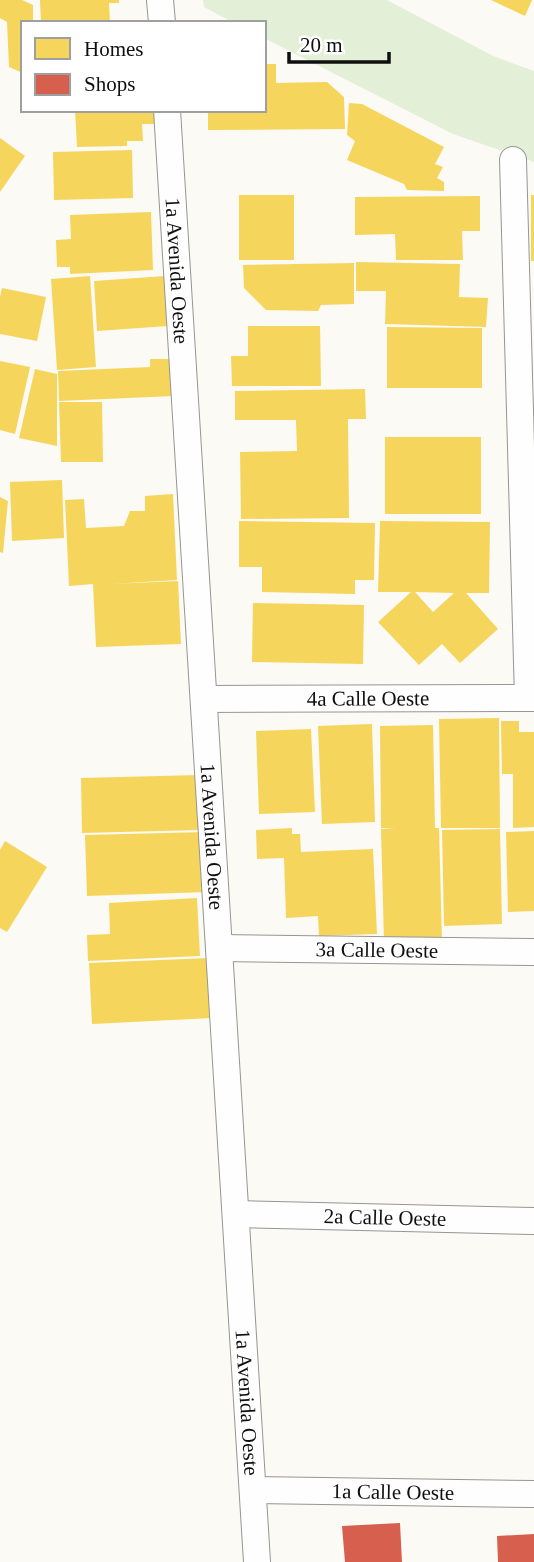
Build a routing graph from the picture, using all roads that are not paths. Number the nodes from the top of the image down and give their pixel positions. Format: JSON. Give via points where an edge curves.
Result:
{"nodes":[{"id":1,"x":160,"y":0,"type":"edge"},
{"id":2,"x":162,"y":21,"type":"edge"},
{"id":3,"x":167,"y":112,"type":"edge"},
{"id":4,"x":513,"y":160,"type":"dead end"},
{"id":5,"x":531,"y":698,"type":"edge"},
{"id":6,"x":204,"y":699,"type":"junction"},
{"id":7,"x":219,"y":948,"type":"junction"},
{"id":8,"x":534,"y":952,"type":"edge"},
{"id":9,"x":236,"y":1214,"type":"junction"},
{"id":10,"x":534,"y":1221,"type":"edge"},
{"id":11,"x":253,"y":1490,"type":"junction"},
{"id":12,"x":534,"y":1494,"type":"edge"},
{"id":13,"x":257,"y":1562,"type":"edge"}],
"edges":[{"from":1,"to":2,"type":"street"},
{"from":3,"to":6,"type":"street","name":"1a Avenida Oeste"},
{"from":4,"to":5,"type":"street"},
{"from":5,"to":6,"type":"street","name":"4a Calle Oeste"},
{"from":6,"to":7,"type":"street","name":"1a Avenida Oeste"},
{"from":7,"to":8,"type":"street","name":"3a Calle Oeste"},
{"from":7,"to":9,"type":"street","name":"1a Avenida Oeste"},
{"from":9,"to":10,"type":"street","name":"2a Calle Oeste"},
{"from":9,"to":11,"type":"street","name":"1a Avenida Oeste"},
{"from":11,"to":12,"type":"street","name":"1a Calle Oeste"},
{"from":11,"to":13,"type":"street","name":"1a Avenida Oeste"}]}
